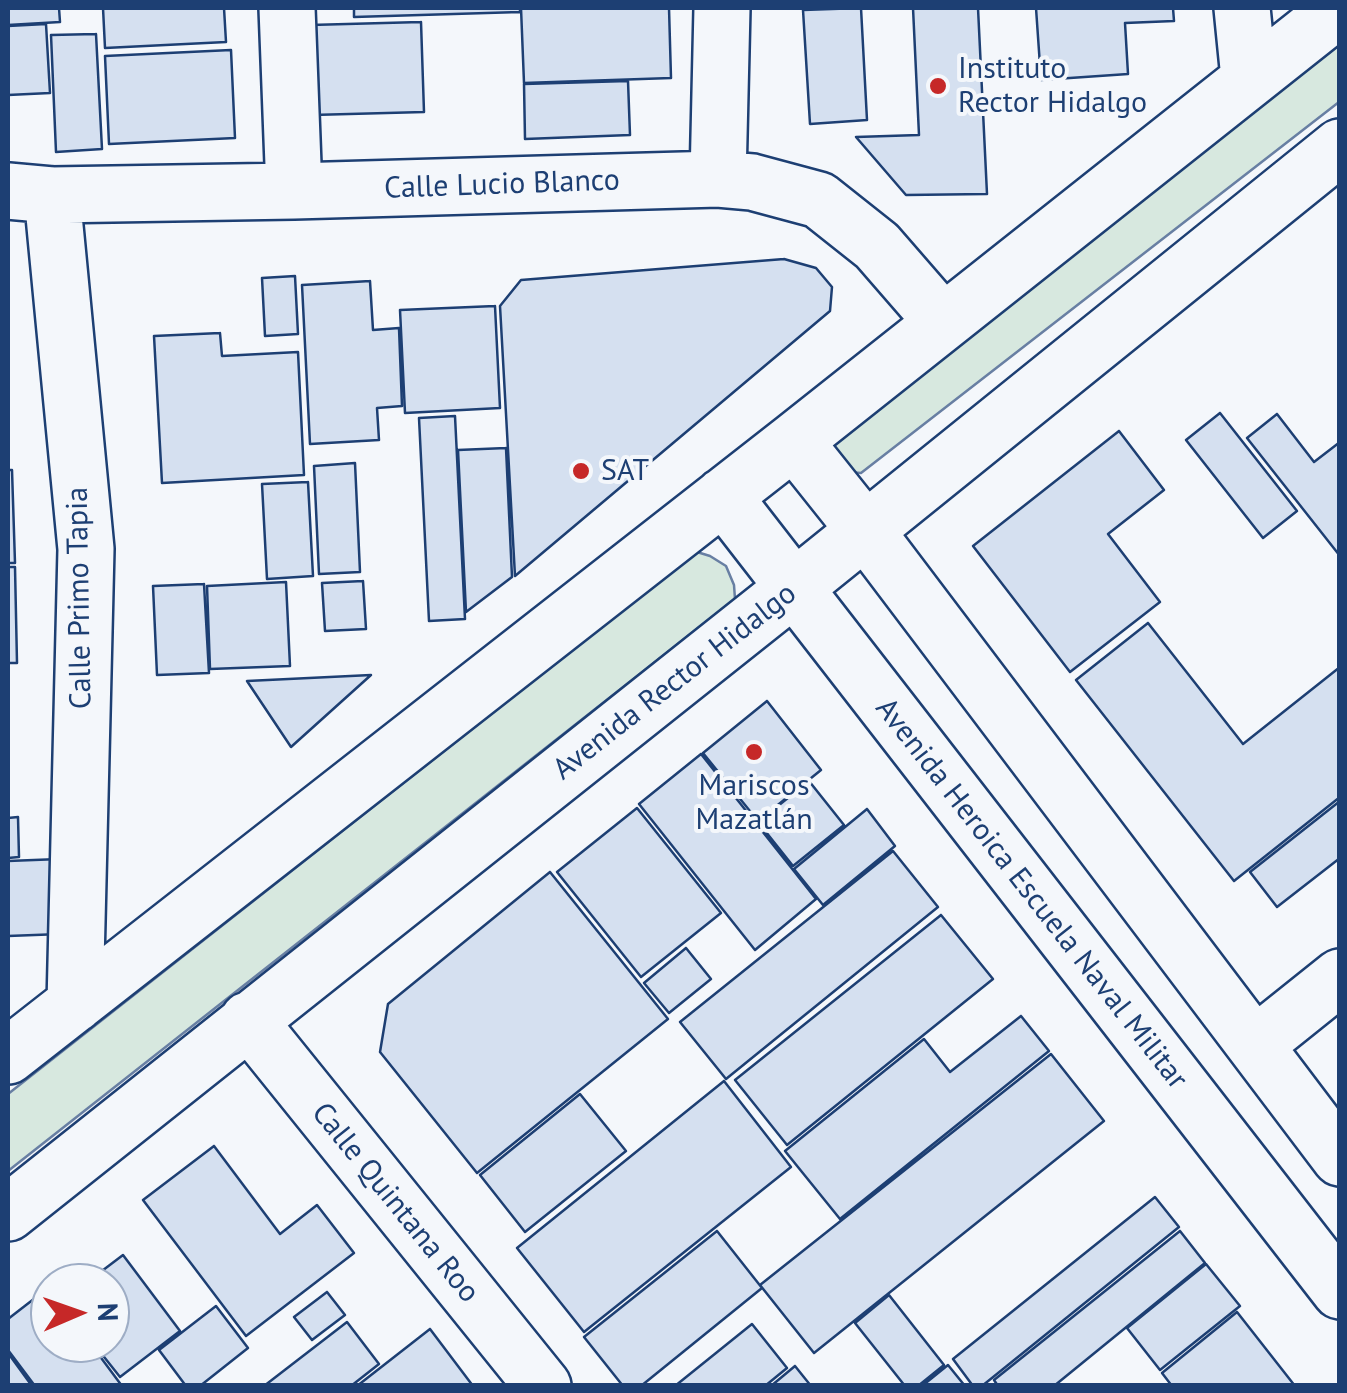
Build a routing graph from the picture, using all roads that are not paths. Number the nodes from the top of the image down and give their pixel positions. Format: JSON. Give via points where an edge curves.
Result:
{"nodes":[{"id":1,"x":287,"y":8,"type":"edge"},
{"id":2,"x":722,"y":8,"type":"edge"},
{"id":3,"x":1242,"y":8,"type":"edge"},
{"id":4,"x":1340,"y":8,"type":"edge"},
{"id":5,"x":1249,"y":78,"type":"junction"},
{"id":6,"x":1340,"y":147,"type":"edge"},
{"id":7,"x":718,"y":179,"type":"junction"},
{"id":8,"x":294,"y":191,"type":"junction"},
{"id":9,"x":30,"y":192,"type":"edge"},
{"id":10,"x":943,"y":322,"type":"junction"},
{"id":11,"x":794,"y":441,"type":"junction"},
{"id":12,"x":723,"y":496,"type":"junction"},
{"id":13,"x":865,"y":530,"type":"junction"},
{"id":14,"x":794,"y":588,"type":"junction"},
{"id":15,"x":1340,"y":978,"type":"edge"},
{"id":16,"x":75,"y":1004,"type":"junction"},
{"id":17,"x":248,"y":1020,"type":"junction"},
{"id":18,"x":1255,"y":1045,"type":"junction"},
{"id":19,"x":8,"y":1056,"type":"edge"},
{"id":20,"x":1340,"y":1158,"type":"edge"},
{"id":21,"x":8,"y":1212,"type":"edge"},
{"id":22,"x":1340,"y":1291,"type":"edge"},
{"id":23,"x":543,"y":1386,"type":"edge"}],
"edges":[{"from":1,"to":8,"type":"street"},
{"from":2,"to":7,"type":"street"},
{"from":3,"to":5,"type":"street"},
{"from":4,"to":5,"type":"street"},
{"from":5,"to":10,"type":"street"},
{"from":6,"to":13,"type":"street","name":"Avenida Rector Hidalgo"},
{"from":7,"to":8,"type":"street","name":"Calle Lucio Blanco"},
{"from":7,"to":10,"type":"street","name":"Calle Lucio Blanco","via":[[820,200],[877,246]]},
{"from":8,"to":9,"type":"street","name":"Calle Lucio Blanco"},
{"from":9,"to":16,"type":"street","name":"Calle Primo Tapia","via":[[86,549]]},
{"from":10,"to":11,"type":"street"},
{"from":11,"to":12,"type":"street"},
{"from":11,"to":13,"type":"street"},
{"from":12,"to":14,"type":"street","name":"Avenida Heroica Escuela Naval Militar"},
{"from":12,"to":16,"type":"street"},
{"from":13,"to":14,"type":"street","name":"Avenida Rector Hidalgo"},
{"from":13,"to":18,"type":"street"},
{"from":14,"to":17,"type":"street","name":"Avenida Rector Hidalgo"},
{"from":14,"to":22,"type":"street","name":"Avenida Heroica Escuela Naval Militar"},
{"from":15,"to":18,"type":"street"},
{"from":16,"to":19,"type":"street"},
{"from":17,"to":21,"type":"street","name":"Avenida Rector Hidalgo"},
{"from":17,"to":23,"type":"street","name":"Calle Quintana Roo"},
{"from":18,"to":20,"type":"street"}]}
